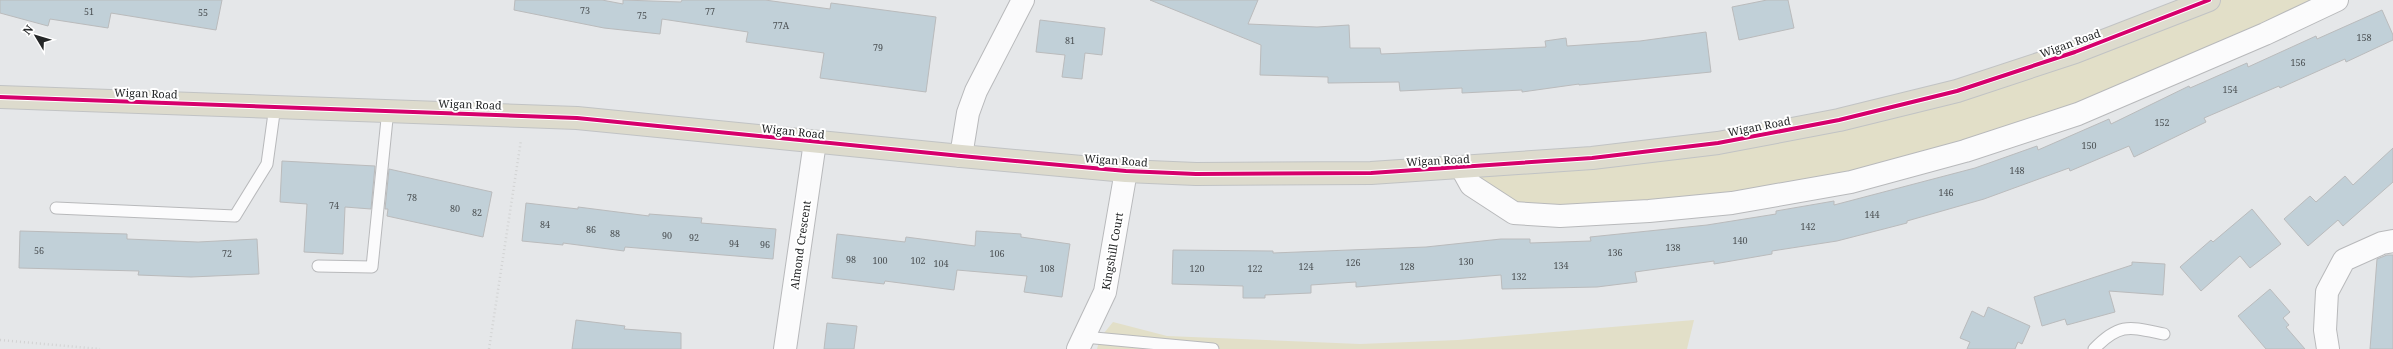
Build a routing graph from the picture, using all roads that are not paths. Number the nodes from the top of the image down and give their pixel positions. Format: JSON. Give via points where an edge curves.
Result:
{"nodes":[{"id":1,"x":1023,"y":0,"type":"edge"},
{"id":2,"x":2210,"y":0,"type":"edge"},
{"id":3,"x":2337,"y":0,"type":"edge"},
{"id":4,"x":0,"y":97,"type":"edge"},
{"id":5,"x":275,"y":106,"type":"junction"},
{"id":6,"x":388,"y":109,"type":"junction"},
{"id":7,"x":815,"y":142,"type":"junction"},
{"id":8,"x":962,"y":156,"type":"junction"},
{"id":9,"x":1461,"y":168,"type":"junction"},
{"id":10,"x":1126,"y":170,"type":"junction"},
{"id":11,"x":56,"y":208,"type":"dead end"},
{"id":12,"x":2393,"y":241,"type":"edge"},
{"id":13,"x":318,"y":266,"type":"dead end"},
{"id":14,"x":2164,"y":334,"type":"dead end"},
{"id":15,"x":1081,"y":343,"type":"edge"},
{"id":16,"x":785,"y":349,"type":"edge"},
{"id":17,"x":1213,"y":349,"type":"edge"},
{"id":18,"x":2094,"y":349,"type":"edge"},
{"id":19,"x":2328,"y":349,"type":"edge"}],
"edges":[{"from":1,"to":8,"type":"street","via":[[976,91],[968,113]]},
{"from":2,"to":9,"type":"highway","name":"Wigan Road","via":[[2075,52],[1964,89],[1839,120],[1718,143],[1592,158]]},
{"from":3,"to":9,"type":"street","via":[[2265,34],[2078,114],[1964,151],[1851,182],[1732,203],[1560,216],[1514,213],[1471,185]]},
{"from":4,"to":5,"type":"highway","name":"Wigan Road"},
{"from":5,"to":6,"type":"highway","name":"Wigan Road"},
{"from":5,"to":11,"type":"lane","via":[[267,164],[235,216]]},
{"from":6,"to":7,"type":"highway","name":"Wigan Road","via":[[577,118]]},
{"from":6,"to":13,"type":"lane","via":[[372,267]]},
{"from":7,"to":8,"type":"highway","name":"Wigan Road"},
{"from":7,"to":16,"type":"street","name":"Almond Crescent"},
{"from":8,"to":10,"type":"highway","name":"Wigan Road"},
{"from":9,"to":10,"type":"highway","name":"Wigan Road","via":[[1282,175]]},
{"from":10,"to":15,"type":"street","name":"Kingshill Court","via":[[1105,292]]},
{"from":12,"to":19,"type":"street","via":[[2382,243],[2344,260],[2326,292],[2325,330]]},
{"from":14,"to":18,"type":"lane","via":[[2132,328],[2117,330],[2107,335]]},
{"from":15,"to":17,"type":"lane"}]}
